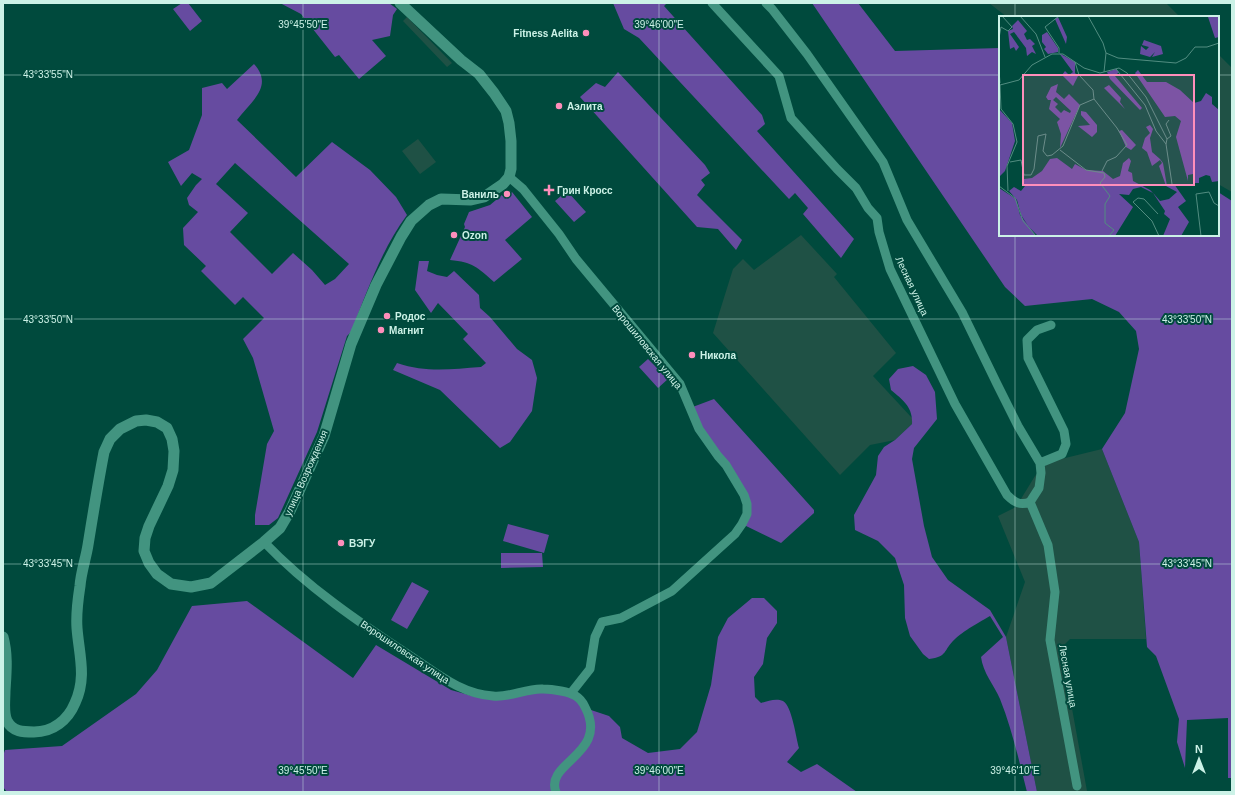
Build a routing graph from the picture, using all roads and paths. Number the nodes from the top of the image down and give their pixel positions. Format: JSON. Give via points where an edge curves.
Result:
{"nodes":[{"id":1,"x":400,"y":3,"type":"edge"},
{"id":2,"x":712,"y":3,"type":"edge"},
{"id":3,"x":766,"y":3,"type":"edge"},
{"id":4,"x":509,"y":177,"type":"junction"},
{"id":5,"x":1051,"y":325,"type":"dead end"},
{"id":6,"x":1040,"y":463,"type":"junction"},
{"id":7,"x":1030,"y":502,"type":"junction"},
{"id":8,"x":264,"y":542,"type":"junction"},
{"id":9,"x":3,"y":637,"type":"edge"},
{"id":10,"x":571,"y":693,"type":"junction"},
{"id":11,"x":1077,"y":786,"type":"dead end"},
{"id":12,"x":556,"y":792,"type":"edge"}],
"edges":[{"from":1,"to":4,"type":"street","via":[[479,74],[506,111],[511,141],[512,169]]},
{"from":2,"to":7,"type":"street","name":"Лесная улица","via":[[779,76],[791,118],[856,188],[877,218],[890,269],[955,404],[1007,494],[1017,503]]},
{"from":3,"to":6,"type":"street","via":[[807,54],[883,162],[907,220],[962,312],[1018,426]]},
{"from":4,"to":8,"type":"street","name":"улица Возрождения","via":[[484,197],[471,200],[441,199],[429,205],[411,221],[376,285],[352,344],[324,436],[290,511],[280,528]]},
{"from":4,"to":10,"type":"street","name":"Ворошиловская улица","via":[[523,189],[576,259],[680,384],[699,429],[744,494],[747,504],[747,514],[735,534],[672,591],[621,618],[602,622],[595,636],[590,669]]},
{"from":5,"to":6,"type":"street","via":[[1037,330],[1027,340],[1028,358],[1064,432],[1066,444],[1062,454]]},
{"from":6,"to":7,"type":"street","via":[[1040,484]]},
{"from":7,"to":11,"type":"street","name":"Лесная улица","via":[[1048,545],[1055,592],[1050,640]]},
{"from":8,"to":9,"type":"street","name":"улица Возрождения","via":[[211,583],[191,587],[172,584],[157,574],[144,551],[145,538],[168,486],[173,470],[174,451],[167,428],[157,422],[136,420],[120,429],[110,439],[104,452],[80,585],[76,627],[82,680],[76,702],[67,718],[56,727],[39,732],[22,732],[13,728],[7,721]]},
{"from":8,"to":10,"type":"street","name":"Ворошиловская улица","via":[[307,582],[387,642],[453,684],[475,693],[493,696],[506,696],[542,688]]},
{"from":10,"to":12,"type":"street","via":[[579,698],[588,713],[590,736],[585,746],[556,777]]}]}
